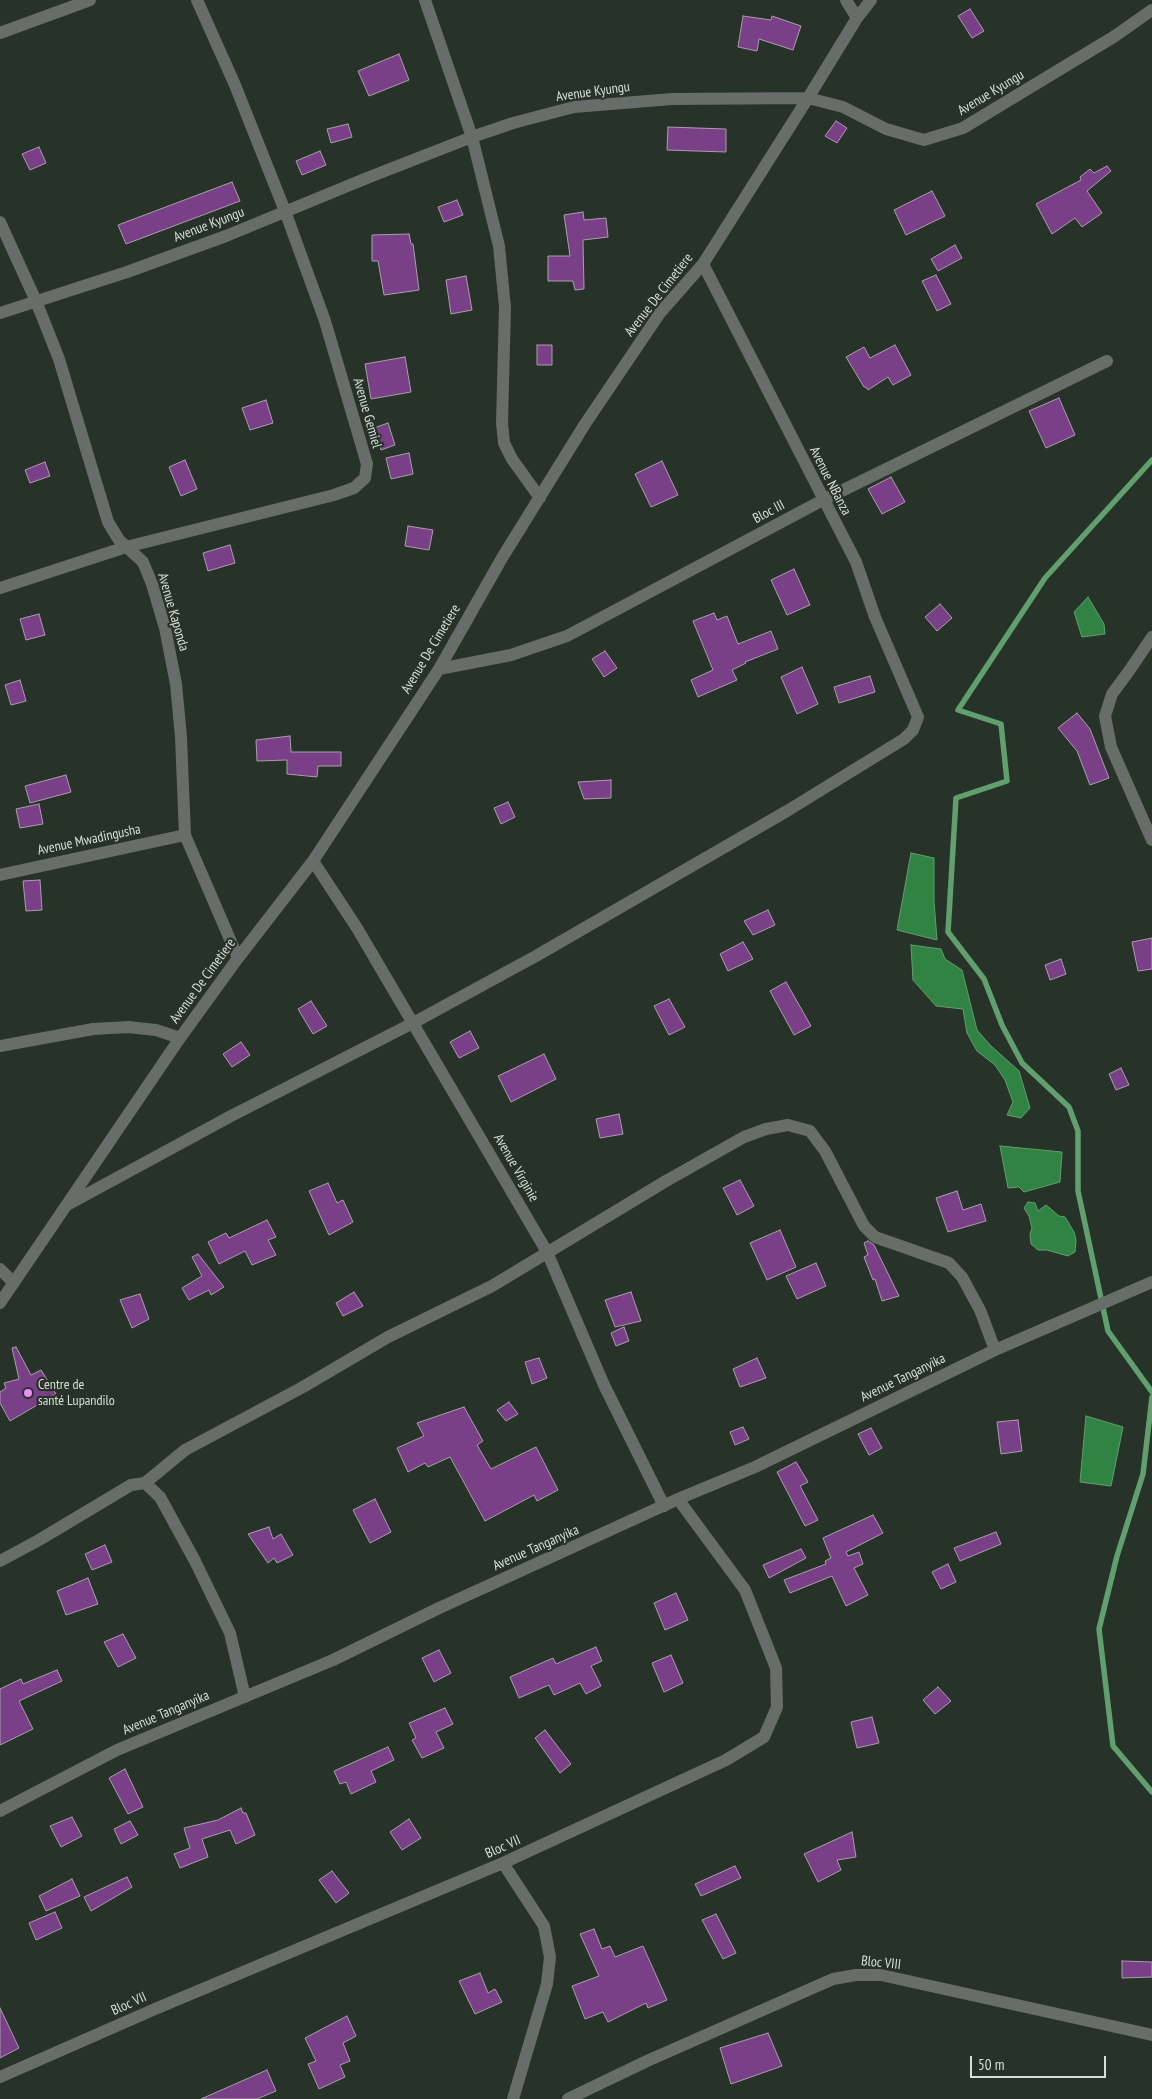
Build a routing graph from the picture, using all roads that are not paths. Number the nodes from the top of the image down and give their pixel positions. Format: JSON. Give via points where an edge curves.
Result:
{"nodes":[{"id":1,"x":90,"y":0,"type":"edge"},
{"id":2,"x":197,"y":0,"type":"edge"},
{"id":3,"x":425,"y":0,"type":"edge"},
{"id":4,"x":846,"y":0,"type":"edge"},
{"id":5,"x":871,"y":0,"type":"edge"},
{"id":6,"x":1152,"y":10,"type":"edge"},
{"id":7,"x":857,"y":18,"type":"junction"},
{"id":8,"x":0,"y":32,"type":"edge"},
{"id":9,"x":808,"y":98,"type":"junction"},
{"id":10,"x":472,"y":138,"type":"junction"},
{"id":11,"x":285,"y":211,"type":"junction"},
{"id":12,"x":0,"y":222,"type":"edge"},
{"id":13,"x":703,"y":264,"type":"junction"},
{"id":14,"x":36,"y":301,"type":"junction"},
{"id":15,"x":0,"y":313,"type":"edge"},
{"id":16,"x":1107,"y":361,"type":"dead end"},
{"id":17,"x":540,"y":498,"type":"junction"},
{"id":18,"x":823,"y":500,"type":"junction"},
{"id":19,"x":126,"y":547,"type":"junction"},
{"id":20,"x":0,"y":588,"type":"edge"},
{"id":21,"x":1152,"y":637,"type":"edge"},
{"id":22,"x":439,"y":669,"type":"junction"},
{"id":23,"x":185,"y":835,"type":"junction"},
{"id":24,"x":1152,"y":840,"type":"edge"},
{"id":25,"x":313,"y":860,"type":"junction"},
{"id":26,"x":0,"y":875,"type":"edge"},
{"id":27,"x":238,"y":958,"type":"junction"},
{"id":28,"x":413,"y":1023,"type":"junction"},
{"id":29,"x":180,"y":1038,"type":"junction"},
{"id":30,"x":0,"y":1046,"type":"edge"},
{"id":31,"x":66,"y":1206,"type":"junction"},
{"id":32,"x":547,"y":1252,"type":"junction"},
{"id":33,"x":0,"y":1269,"type":"edge"},
{"id":34,"x":1152,"y":1282,"type":"edge"},
{"id":35,"x":14,"y":1283,"type":"junction"},
{"id":36,"x":0,"y":1303,"type":"edge"},
{"id":37,"x":995,"y":1350,"type":"junction"},
{"id":38,"x":145,"y":1483,"type":"junction"},
{"id":39,"x":678,"y":1499,"type":"junction"},
{"id":40,"x":664,"y":1506,"type":"junction"},
{"id":41,"x":0,"y":1560,"type":"edge"},
{"id":42,"x":245,"y":1697,"type":"junction"},
{"id":43,"x":0,"y":1811,"type":"edge"},
{"id":44,"x":504,"y":1863,"type":"junction"},
{"id":45,"x":1152,"y":2035,"type":"edge"},
{"id":46,"x":0,"y":2078,"type":"edge"},
{"id":47,"x":513,"y":2099,"type":"edge"},
{"id":48,"x":568,"y":2099,"type":"edge"}],
"edges":[{"from":1,"to":8,"type":"street"},
{"from":2,"to":11,"type":"street","name":"Avenue Gemiel"},
{"from":3,"to":10,"type":"street"},
{"from":4,"to":7,"type":"street"},
{"from":5,"to":7,"type":"street","name":"Avenue De Cimetiere"},
{"from":6,"to":9,"type":"street","name":"Avenue Kyungu","via":[[963,128],[924,140],[886,128],[843,107]]},
{"from":7,"to":9,"type":"street","name":"Avenue De Cimetiere"},
{"from":9,"to":10,"type":"street","name":"Avenue Kyungu","via":[[672,99],[574,107]]},
{"from":9,"to":13,"type":"street","name":"Avenue De Cimetiere"},
{"from":10,"to":11,"type":"street","name":"Avenue Kyungu"},
{"from":10,"to":17,"type":"street","via":[[499,246],[505,307],[504,443]]},
{"from":11,"to":14,"type":"street","name":"Avenue Kyungu","via":[[163,259]]},
{"from":11,"to":19,"type":"street","name":"Avenue Gemiel","via":[[326,321],[367,464],[365,478],[354,488],[334,495]]},
{"from":12,"to":14,"type":"street","name":"Avenue Kaponda"},
{"from":13,"to":17,"type":"street","name":"Avenue De Cimetiere","via":[[660,313],[585,424]]},
{"from":13,"to":18,"type":"street","name":"Avenue NBanza"},
{"from":14,"to":15,"type":"street","name":"Avenue Kyungu"},
{"from":14,"to":19,"type":"street","name":"Avenue Kaponda","via":[[59,359],[108,522]]},
{"from":16,"to":18,"type":"street","name":"Bloc III"},
{"from":17,"to":22,"type":"street","name":"Avenue De Cimetiere"},
{"from":18,"to":22,"type":"street","name":"Bloc III","via":[[567,636],[510,655]]},
{"from":18,"to":28,"type":"street","name":"Avenue NBanza","via":[[856,562],[875,617],[918,717],[913,730],[904,740],[787,811]]},
{"from":19,"to":20,"type":"street","name":"Avenue Gemiel"},
{"from":19,"to":23,"type":"street","name":"Avenue Kaponda","via":[[143,562],[165,628],[176,684]]},
{"from":21,"to":24,"type":"street","via":[[1112,694],[1104,716],[1111,747]]},
{"from":22,"to":25,"type":"street","name":"Avenue De Cimetiere"},
{"from":23,"to":26,"type":"street","name":"Avenue Mwadingusha"},
{"from":23,"to":27,"type":"street"},
{"from":25,"to":27,"type":"street","name":"Avenue De Cimetiere"},
{"from":25,"to":28,"type":"street","name":"Avenue Virginie"},
{"from":27,"to":29,"type":"street","name":"Avenue De Cimetiere"},
{"from":28,"to":31,"type":"street","via":[[231,1116]]},
{"from":28,"to":32,"type":"street","name":"Avenue Virginie"},
{"from":29,"to":30,"type":"street","via":[[156,1030],[93,1029]]},
{"from":29,"to":31,"type":"street","name":"Avenue De Cimetiere"},
{"from":31,"to":35,"type":"street","name":"Avenue De Cimetiere"},
{"from":32,"to":37,"type":"street","via":[[744,1138],[788,1124],[810,1131],[825,1151],[864,1226],[876,1237],[949,1263],[962,1277],[980,1310]]},
{"from":32,"to":38,"type":"street","via":[[492,1286],[388,1337],[185,1450]]},
{"from":32,"to":40,"type":"street","name":"Avenue Virginie","via":[[604,1385]]},
{"from":33,"to":35,"type":"street"},
{"from":34,"to":37,"type":"street","name":"Avenue Tanganyika"},
{"from":35,"to":36,"type":"street","name":"Avenue De Cimetiere"},
{"from":37,"to":39,"type":"street","name":"Avenue Tanganyika","via":[[755,1467]]},
{"from":38,"to":41,"type":"street","via":[[131,1485]]},
{"from":38,"to":42,"type":"street","via":[[160,1496],[230,1633]]},
{"from":39,"to":40,"type":"street","name":"Avenue Tanganyika"},
{"from":39,"to":44,"type":"street","name":"Bloc VII","via":[[745,1590],[776,1668],[777,1707],[764,1737],[726,1760]]},
{"from":40,"to":42,"type":"street","name":"Avenue Tanganyika"},
{"from":42,"to":43,"type":"street","name":"Avenue Tanganyika","via":[[117,1750]]},
{"from":44,"to":46,"type":"street","name":"Bloc VII","via":[[208,1986]]},
{"from":44,"to":47,"type":"street","via":[[544,1926],[550,1957],[547,1984]]},
{"from":45,"to":48,"type":"street","name":"Bloc VIII","via":[[881,1976],[856,1975],[833,1980]]}]}
